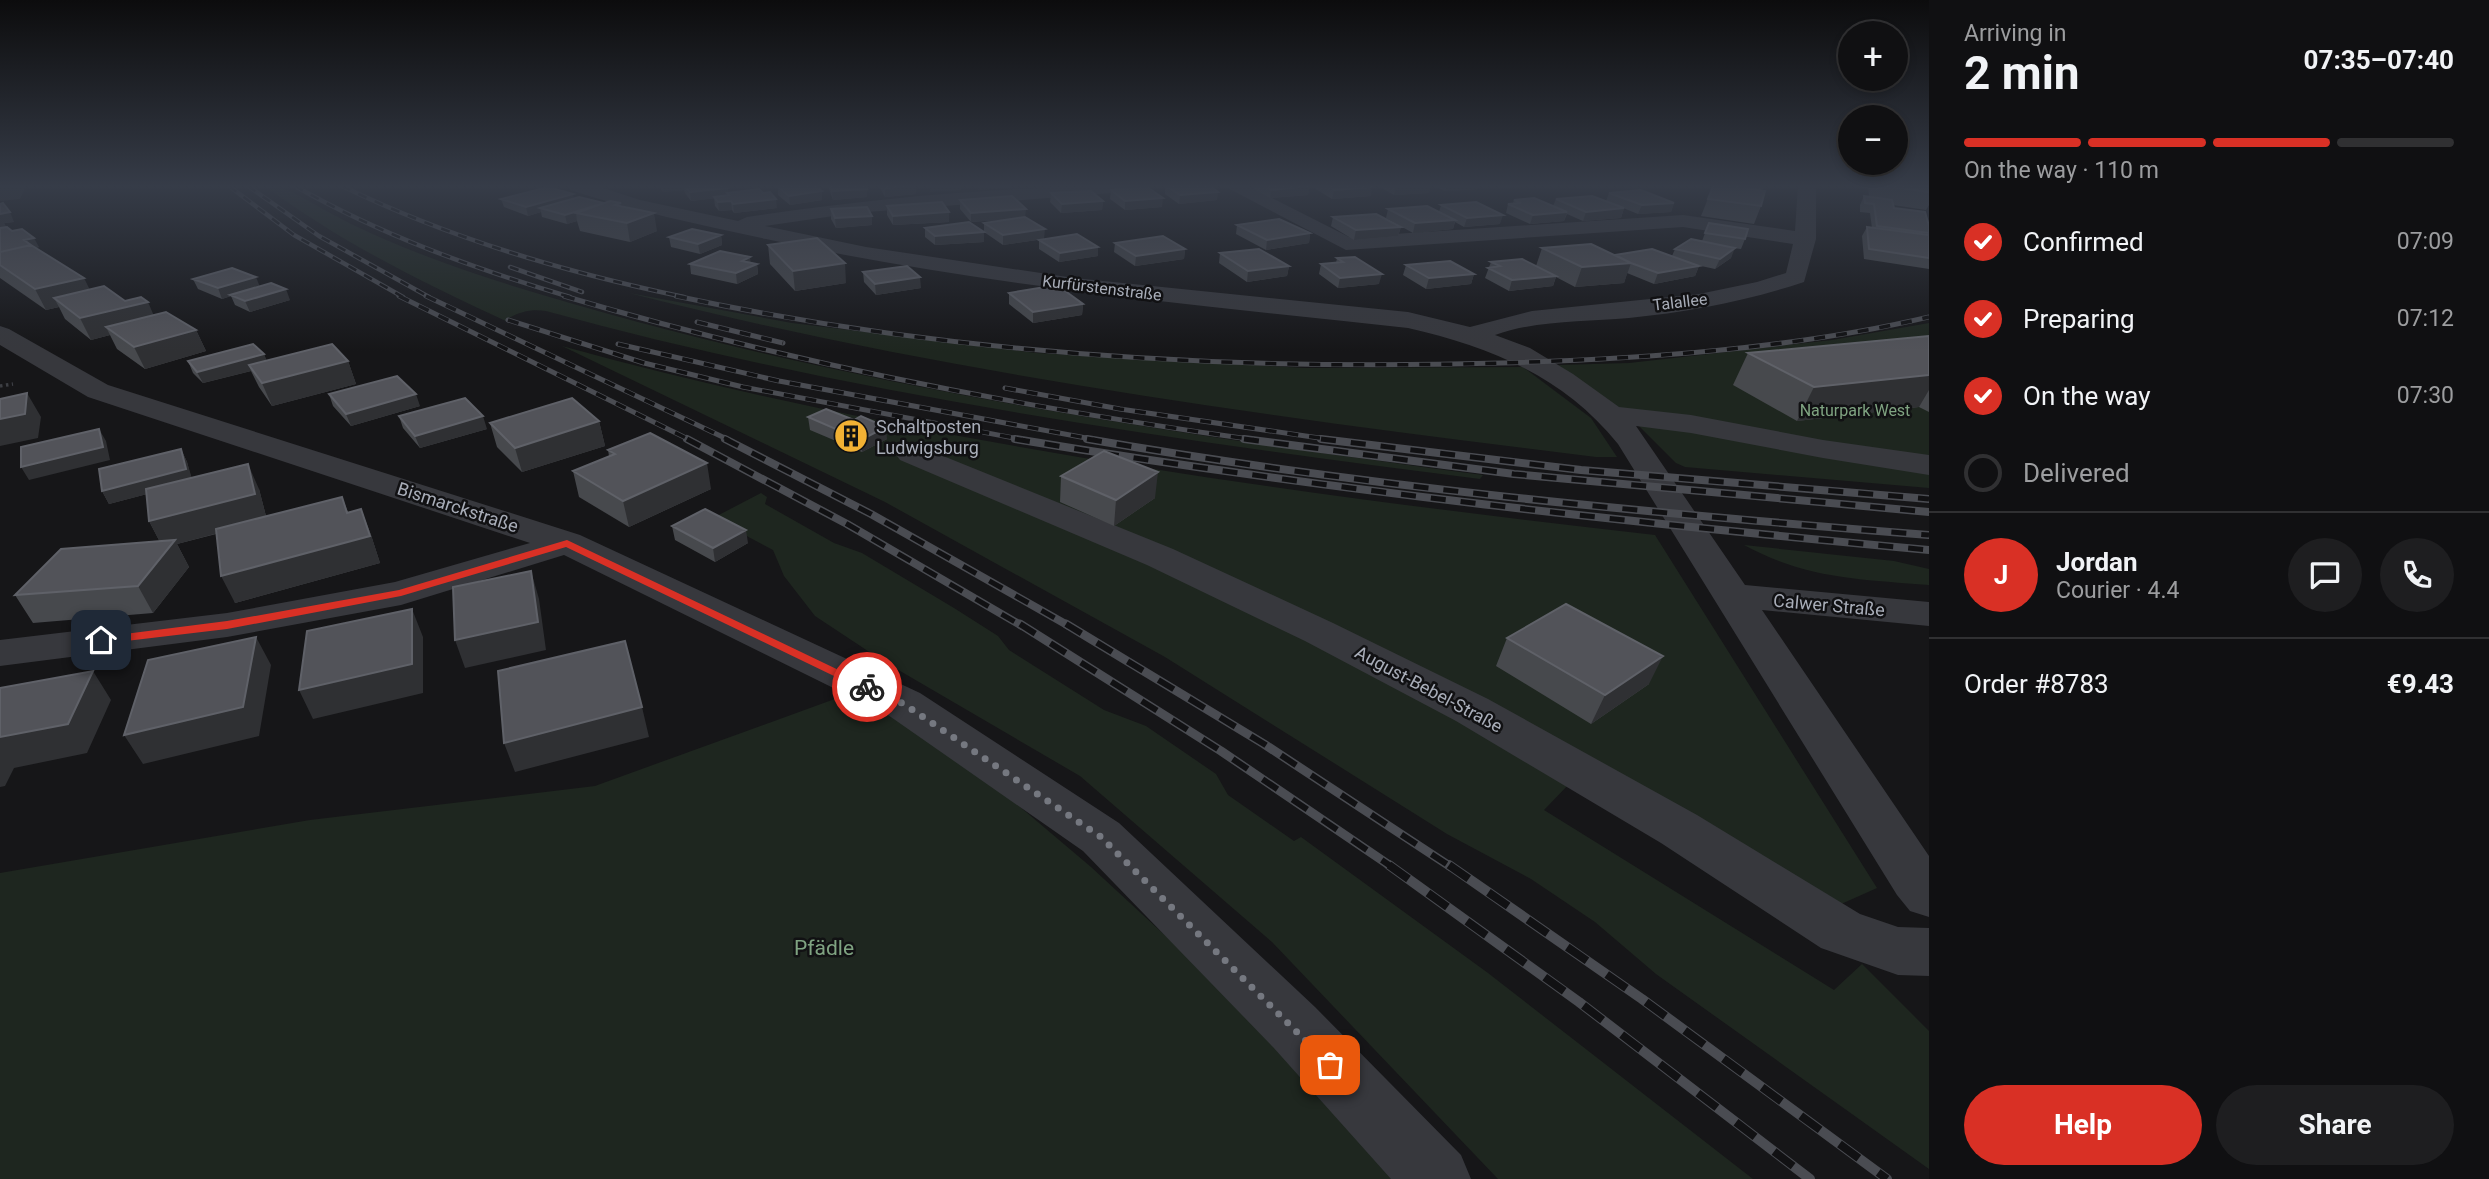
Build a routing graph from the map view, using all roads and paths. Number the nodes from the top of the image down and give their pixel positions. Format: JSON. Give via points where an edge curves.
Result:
{"nodes":[{"id":1,"x":800,"y":241,"type":"edge"},
{"id":2,"x":1340,"y":241,"type":"edge"},
{"id":3,"x":1388,"y":241,"type":"edge"},
{"id":4,"x":1805,"y":241,"type":"edge"},
{"id":5,"x":0,"y":334,"type":"edge"},
{"id":6,"x":1471,"y":335,"type":"junction"},
{"id":7,"x":1611,"y":416,"type":"junction"},
{"id":8,"x":911,"y":453,"type":"dead end"},
{"id":9,"x":1929,"y":464,"type":"edge"},
{"id":10,"x":567,"y":543,"type":"junction"},
{"id":11,"x":1729,"y":595,"type":"junction"},
{"id":12,"x":1929,"y":614,"type":"edge"},
{"id":13,"x":0,"y":653,"type":"edge"},
{"id":14,"x":1929,"y":895,"type":"edge"},
{"id":15,"x":1929,"y":952,"type":"edge"},
{"id":16,"x":1437,"y":1179,"type":"edge"}],
"edges":[{"from":1,"to":6,"type":"street","name":"Kurfürstenstraße","via":[[997,275],[1408,320]]},
{"from":2,"to":3,"type":"street"},
{"from":4,"to":6,"type":"street","name":"Talallee","via":[[1796,277],[1770,287],[1532,319]]},
{"from":5,"to":10,"type":"street","name":"Bismarckstraße","via":[[98,391]]},
{"from":6,"to":7,"type":"street","name":"Kurfürstenstraße","via":[[1521,354]]},
{"from":7,"to":9,"type":"street","via":[[1709,425],[1822,449]]},
{"from":7,"to":11,"type":"street"},
{"from":8,"to":15,"type":"street","name":"August-Bebel-Straße","via":[[1160,557],[1460,704],[1679,829],[1841,931],[1898,951]]},
{"from":10,"to":13,"type":"street","via":[[401,593],[227,625]]},
{"from":10,"to":16,"type":"street","name":"Bismarckstraße","via":[[904,704],[1101,837],[1294,1027]]},
{"from":11,"to":12,"type":"street","name":"Calwer Straße"},
{"from":11,"to":14,"type":"street"}]}
